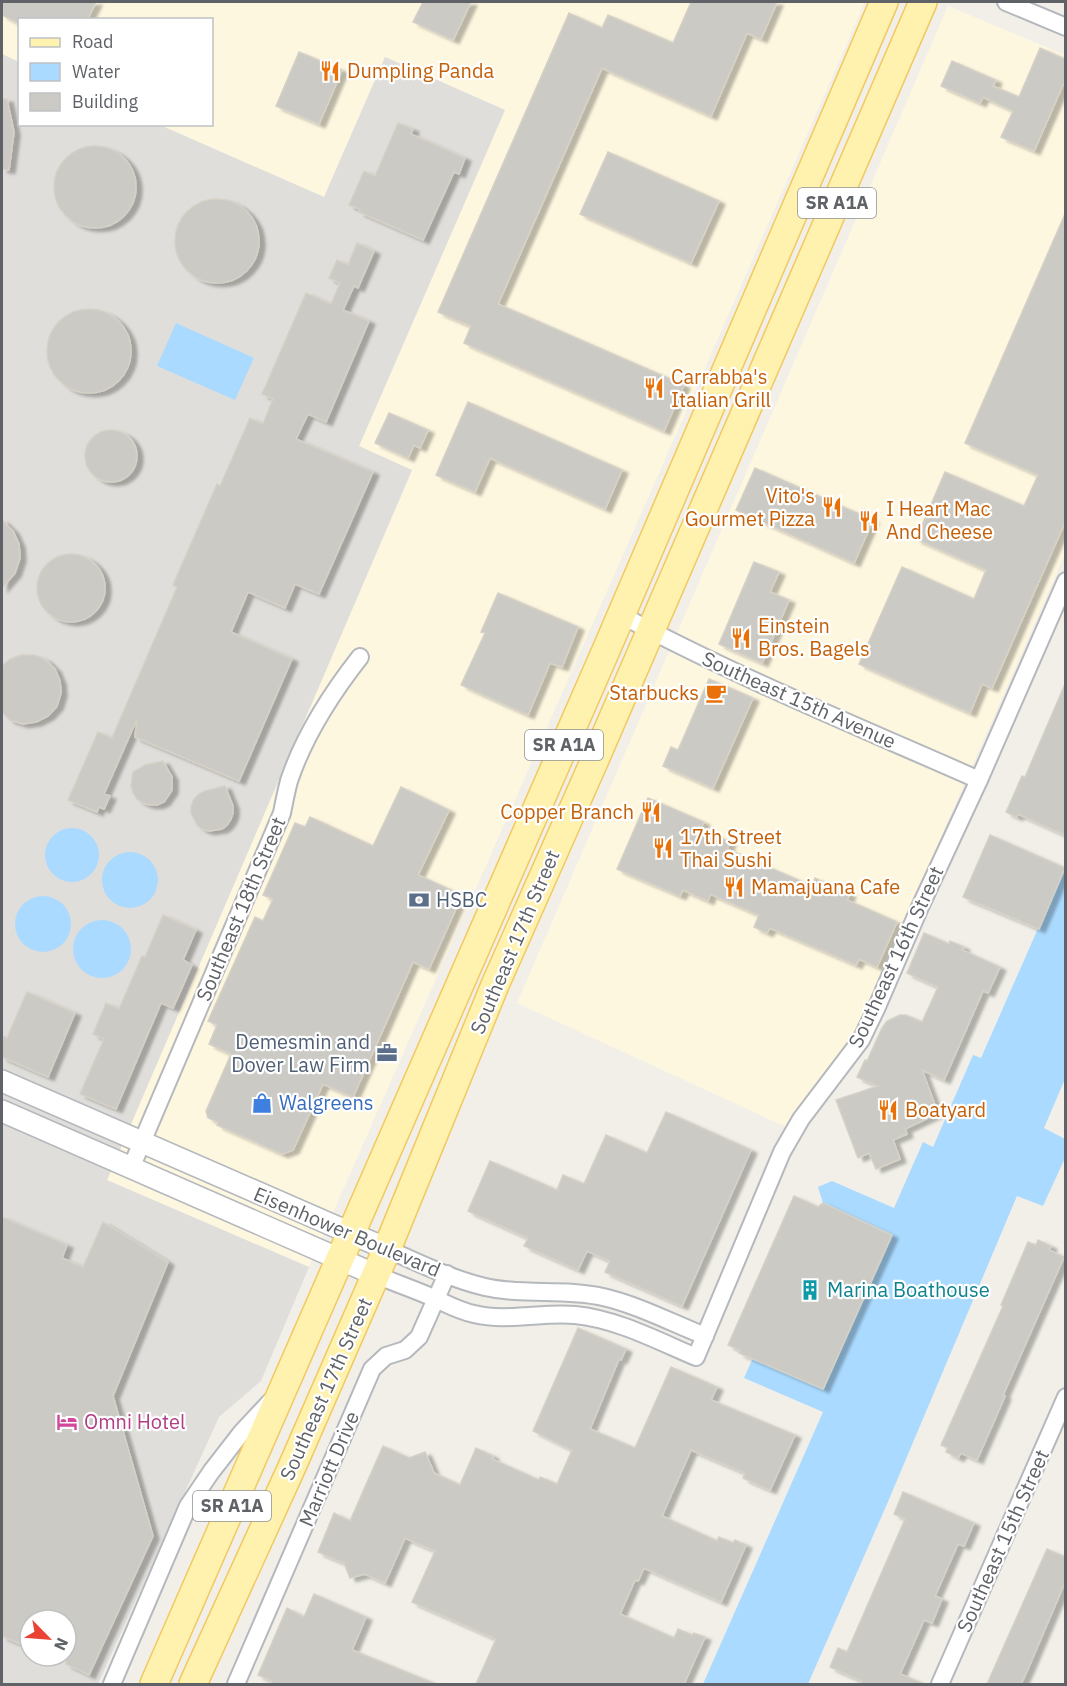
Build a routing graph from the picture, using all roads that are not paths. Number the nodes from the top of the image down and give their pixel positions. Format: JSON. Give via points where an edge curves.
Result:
{"nodes":[{"id":1,"x":884,"y":2,"type":"edge"},
{"id":2,"x":923,"y":2,"type":"edge"},
{"id":3,"x":1006,"y":2,"type":"edge"},
{"id":4,"x":1065,"y":27,"type":"edge"},
{"id":5,"x":804,"y":189,"type":"junction"},
{"id":6,"x":786,"y":231,"type":"junction"},
{"id":7,"x":814,"y":254,"type":"junction"},
{"id":8,"x":795,"y":298,"type":"junction"},
{"id":9,"x":1065,"y":581,"type":"edge"},
{"id":10,"x":621,"y":615,"type":"junction"},
{"id":11,"x":651,"y":631,"type":"junction"},
{"id":12,"x":360,"y":657,"type":"dead end"},
{"id":13,"x":979,"y":780,"type":"junction"},
{"id":14,"x":484,"y":928,"type":"junction"},
{"id":15,"x":479,"y":1024,"type":"junction"},
{"id":16,"x":2,"y":1082,"type":"edge"},
{"id":17,"x":2,"y":1111,"type":"edge"},
{"id":18,"x":141,"y":1144,"type":"junction"},
{"id":19,"x":130,"y":1168,"type":"junction"},
{"id":20,"x":350,"y":1234,"type":"junction"},
{"id":21,"x":387,"y":1249,"type":"junction"},
{"id":22,"x":338,"y":1260,"type":"junction"},
{"id":23,"x":376,"y":1275,"type":"junction"},
{"id":24,"x":447,"y":1275,"type":"junction"},
{"id":25,"x":436,"y":1299,"type":"junction"},
{"id":26,"x":705,"y":1336,"type":"junction"},
{"id":27,"x":696,"y":1357,"type":"joint"},
{"id":28,"x":282,"y":1391,"type":"junction"},
{"id":29,"x":1065,"y":1396,"type":"edge"},
{"id":30,"x":112,"y":1684,"type":"edge"},
{"id":31,"x":154,"y":1684,"type":"edge"},
{"id":32,"x":193,"y":1684,"type":"edge"},
{"id":33,"x":236,"y":1684,"type":"edge"},
{"id":34,"x":940,"y":1684,"type":"edge"}],
"edges":[{"from":1,"to":5,"type":"main road","name":"Southeast 17th Street","number":"SR A1A"},
{"from":2,"to":7,"type":"main road","name":"Southeast 17th Street","number":"SR A1A"},
{"from":3,"to":4,"type":"street"},
{"from":5,"to":6,"type":"main road","name":"Southeast 17th Street","number":"SR A1A"},
{"from":5,"to":7,"type":"main road"},
{"from":6,"to":8,"type":"main road","via":[[796,240],[800,252]]},
{"from":6,"to":10,"type":"main road","name":"Southeast 17th Street","number":"SR A1A"},
{"from":7,"to":8,"type":"main road","name":"Southeast 17th Street","number":"SR A1A"},
{"from":8,"to":11,"type":"main road","name":"Southeast 17th Street","number":"SR A1A"},
{"from":9,"to":13,"type":"street","name":"Southeast 16th Street"},
{"from":10,"to":11,"type":"street","name":"Southeast 15th Avenue"},
{"from":10,"to":14,"type":"main road","name":"Southeast 17th Street","number":"SR A1A"},
{"from":11,"to":13,"type":"street","name":"Southeast 15th Avenue","via":[[786,696]]},
{"from":11,"to":15,"type":"main road","name":"Southeast 17th Street","number":"SR A1A"},
{"from":12,"to":18,"type":"street","name":"Southeast 18th Street","via":[[338,685],[300,754],[282,813]]},
{"from":13,"to":26,"type":"street","name":"Southeast 16th Street","via":[[861,1040],[801,1119],[782,1152]]},
{"from":14,"to":15,"type":"main road","via":[[471,1007]]},
{"from":14,"to":20,"type":"main road","name":"Southeast 17th Street","number":"SR A1A"},
{"from":15,"to":21,"type":"main road","name":"Southeast 17th Street","number":"SR A1A"},
{"from":16,"to":18,"type":"street","name":"Eisenhower Boulevard"},
{"from":17,"to":19,"type":"street","name":"Eisenhower Boulevard"},
{"from":18,"to":19,"type":"street","name":"Southeast 18th Street"},
{"from":18,"to":20,"type":"street","name":"Eisenhower Boulevard"},
{"from":19,"to":22,"type":"street","name":"Eisenhower Boulevard"},
{"from":20,"to":21,"type":"street","name":"Eisenhower Boulevard"},
{"from":20,"to":22,"type":"main road","name":"Southeast 17th Street","number":"SR A1A"},
{"from":21,"to":23,"type":"main road","name":"Southeast 17th Street","number":"SR A1A"},
{"from":21,"to":24,"type":"street","name":"Eisenhower Boulevard"},
{"from":22,"to":23,"type":"street","name":"Eisenhower Boulevard"},
{"from":22,"to":28,"type":"main road","name":"Southeast 17th Street","number":"SR A1A"},
{"from":23,"to":25,"type":"street","name":"Eisenhower Boulevard"},
{"from":23,"to":32,"type":"main road","name":"Southeast 17th Street","number":"SR A1A"},
{"from":24,"to":25,"type":"street","name":"Marriott Drive"},
{"from":24,"to":26,"type":"street","name":"Eisenhower Boulevard","via":[[485,1287],[604,1297]]},
{"from":25,"to":27,"type":"street","name":"Eisenhower Boulevard","via":[[458,1311],[477,1315],[574,1315],[598,1319]]},
{"from":25,"to":33,"type":"street","name":"Marriott Drive","via":[[419,1337],[372,1369]]},
{"from":26,"to":27,"type":"street","name":"Southeast 16th Street"},
{"from":28,"to":30,"type":"street","via":[[242,1432],[188,1506]]},
{"from":28,"to":31,"type":"main road","name":"Southeast 17th Street","number":"SR A1A"},
{"from":29,"to":34,"type":"street","name":"Southeast 15th Street"}]}
